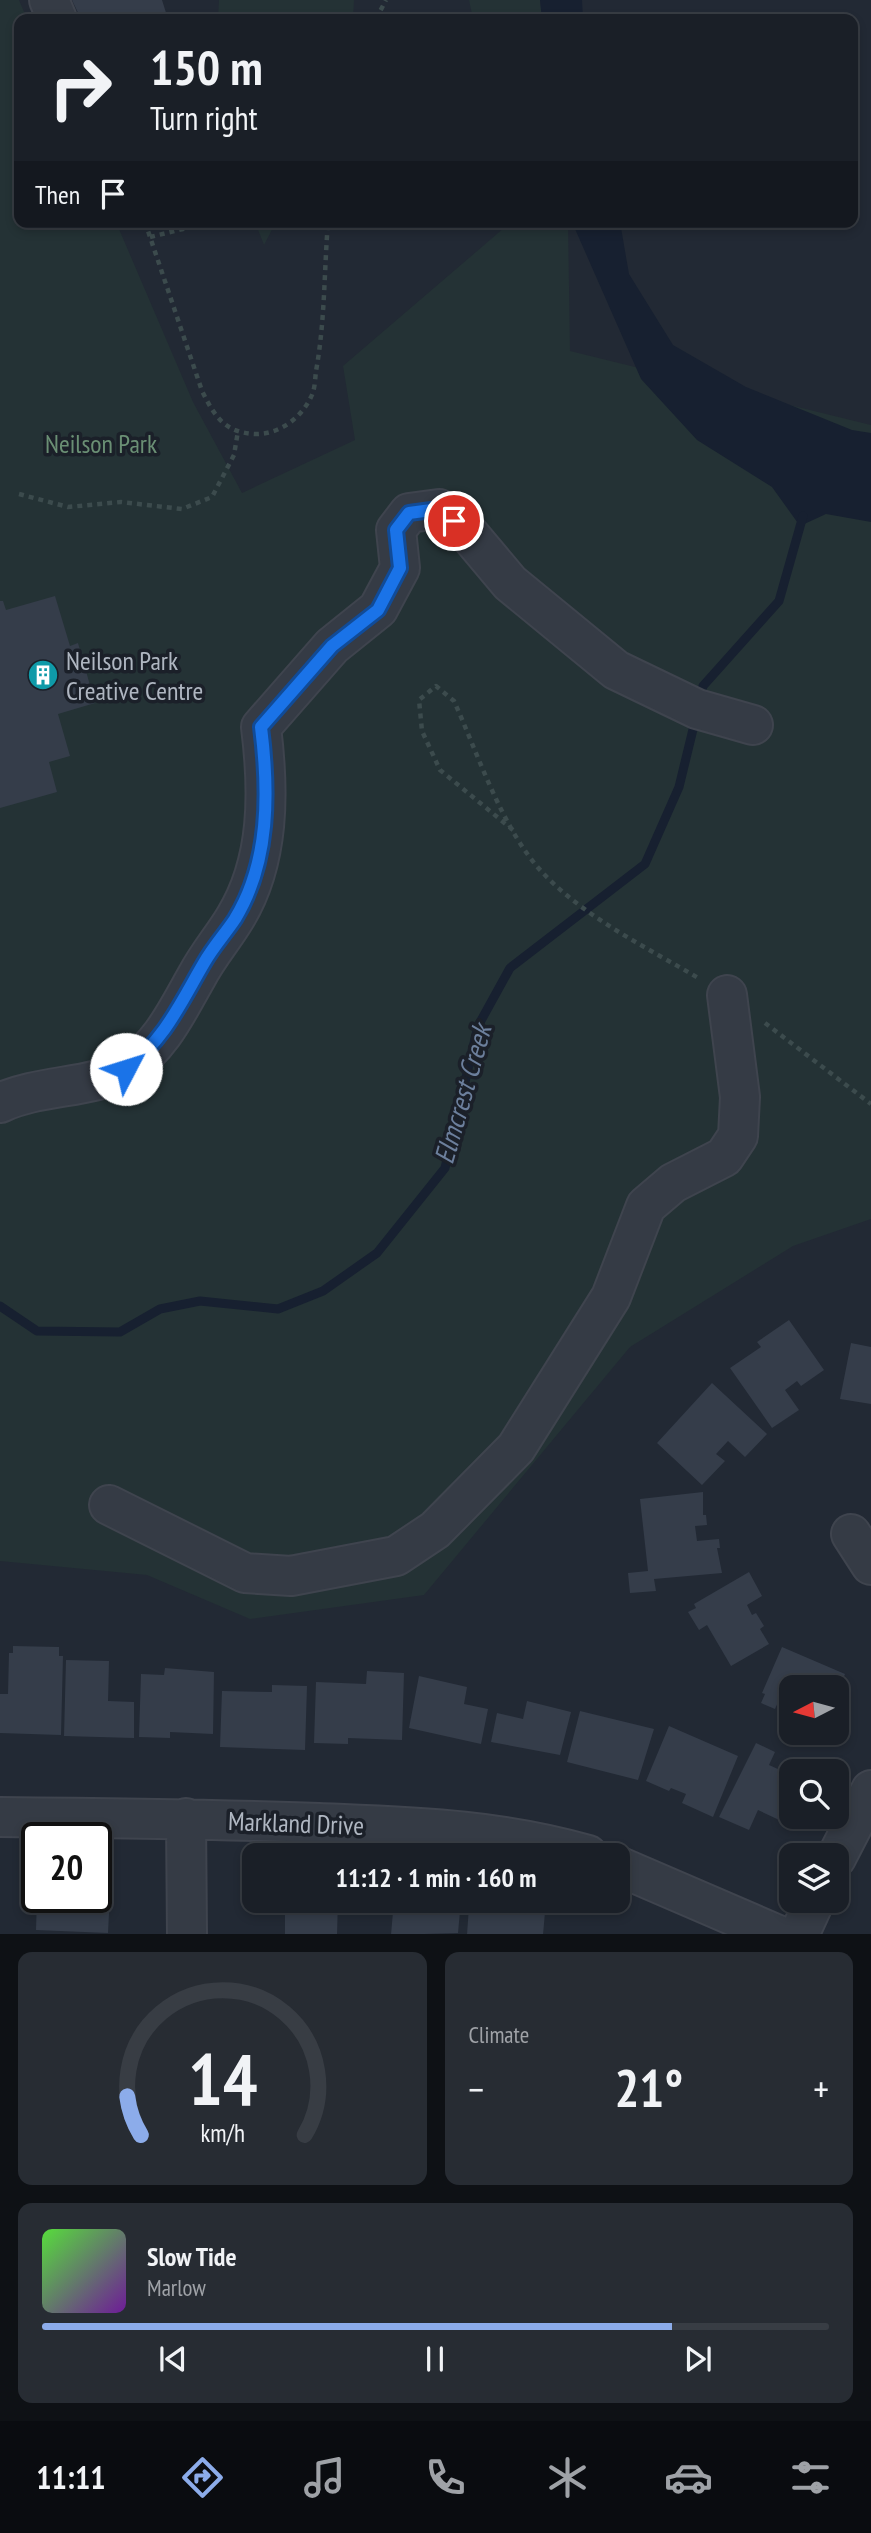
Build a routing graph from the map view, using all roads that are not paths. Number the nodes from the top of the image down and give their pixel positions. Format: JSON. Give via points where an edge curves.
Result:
{"nodes":[{"id":1,"x":753,"y":725,"type":"dead end"},
{"id":2,"x":727,"y":995,"type":"dead end"},
{"id":3,"x":0,"y":1103,"type":"edge"},
{"id":4,"x":109,"y":1505,"type":"dead end"},
{"id":5,"x":871,"y":1790,"type":"edge"},
{"id":6,"x":0,"y":1817,"type":"edge"},
{"id":7,"x":186,"y":1818,"type":"junction"},
{"id":8,"x":547,"y":1843,"type":"edge"},
{"id":9,"x":844,"y":1843,"type":"edge"},
{"id":10,"x":630,"y":1871,"type":"edge"},
{"id":11,"x":809,"y":1913,"type":"edge"},
{"id":12,"x":187,"y":1934,"type":"edge"},
{"id":13,"x":778,"y":1934,"type":"edge"},
{"id":14,"x":799,"y":1934,"type":"edge"}],
"edges":[{"from":1,"to":3,"type":"street","via":[[696,709],[616,670],[510,583],[468,533],[439,509],[409,513],[396,530],[400,568],[378,610],[332,646],[261,727],[268,786],[258,863],[235,918],[151,1050],[108,1076],[37,1089]]},
{"from":2,"to":4,"type":"street","via":[[740,1097],[738,1136],[724,1157],[673,1183],[646,1206],[611,1297],[516,1448],[435,1530],[396,1556],[291,1576],[245,1573]]},
{"from":5,"to":9,"type":"street"},
{"from":6,"to":7,"type":"street","name":"Markland Drive"},
{"from":7,"to":8,"type":"street","name":"Markland Drive","via":[[457,1829]]},
{"from":7,"to":12,"type":"street"},
{"from":10,"to":13,"type":"street"},
{"from":11,"to":14,"type":"street"}]}
